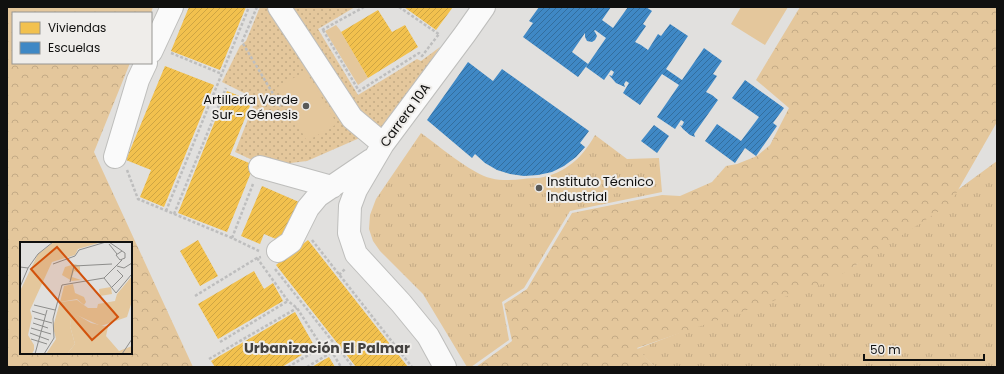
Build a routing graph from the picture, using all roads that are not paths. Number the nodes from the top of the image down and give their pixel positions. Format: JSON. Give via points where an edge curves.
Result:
{"nodes":[{"id":1,"x":172,"y":7,"type":"edge"},
{"id":2,"x":279,"y":7,"type":"edge"},
{"id":3,"x":484,"y":7,"type":"edge"},
{"id":4,"x":159,"y":52,"type":"edge"},
{"id":5,"x":146,"y":64,"type":"edge"},
{"id":6,"x":379,"y":151,"type":"junction"},
{"id":7,"x":115,"y":157,"type":"dead end"},
{"id":8,"x":260,"y":167,"type":"road end"},
{"id":9,"x":332,"y":187,"type":"junction"},
{"id":10,"x":279,"y":249,"type":"road end"},
{"id":11,"x":446,"y":367,"type":"edge"}],
"edges":[{"from":1,"to":4,"type":"street"},
{"from":2,"to":6,"type":"street","via":[[352,118]]},
{"from":3,"to":6,"type":"street","name":"Carrera 10A"},
{"from":5,"to":7,"type":"street","via":[[138,80]]},
{"from":6,"to":9,"type":"street"},
{"from":6,"to":11,"type":"street","name":"Carrera 10A","via":[[356,190],[350,206],[349,233],[356,254],[428,336]]},
{"from":8,"to":9,"type":"street"},
{"from":9,"to":10,"type":"street","via":[[318,196]]}]}
